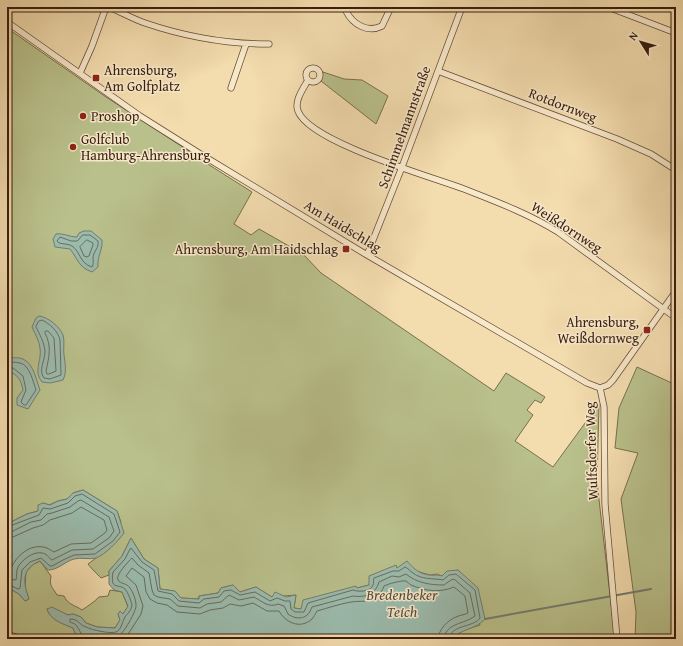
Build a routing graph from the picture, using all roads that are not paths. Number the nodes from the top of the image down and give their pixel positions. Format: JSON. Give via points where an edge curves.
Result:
{"nodes":[{"id":1,"x":106,"y":7,"type":"edge"},
{"id":2,"x":109,"y":7,"type":"edge"},
{"id":3,"x":347,"y":7,"type":"edge"},
{"id":4,"x":391,"y":7,"type":"edge"},
{"id":5,"x":462,"y":7,"type":"edge"},
{"id":6,"x":608,"y":7,"type":"edge"},
{"id":7,"x":7,"y":22,"type":"edge"},
{"id":8,"x":676,"y":33,"type":"edge"},
{"id":9,"x":246,"y":44,"type":"junction"},
{"id":10,"x":269,"y":44,"type":"dead end"},
{"id":11,"x":438,"y":71,"type":"junction"},
{"id":12,"x":80,"y":73,"type":"junction"},
{"id":13,"x":308,"y":80,"type":"dead end"},
{"id":14,"x":231,"y":88,"type":"dead end"},
{"id":15,"x":402,"y":167,"type":"junction"},
{"id":16,"x":676,"y":170,"type":"edge"},
{"id":17,"x":367,"y":255,"type":"junction"},
{"id":18,"x":676,"y":291,"type":"edge"},
{"id":19,"x":663,"y":309,"type":"junction"},
{"id":20,"x":676,"y":318,"type":"edge"},
{"id":21,"x":600,"y":388,"type":"junction"},
{"id":22,"x":617,"y":639,"type":"edge"}],
"edges":[{"from":1,"to":12,"type":"street"},
{"from":2,"to":9,"type":"street","via":[[144,23],[185,36]]},
{"from":3,"to":4,"type":"street","via":[[346,11],[352,20],[367,29],[382,26]]},
{"from":5,"to":11,"type":"street","name":"Schimmelmannstraße"},
{"from":6,"to":8,"type":"street"},
{"from":7,"to":12,"type":"street","name":"Am Haidschlag"},
{"from":9,"to":10,"type":"street"},
{"from":9,"to":14,"type":"street"},
{"from":11,"to":15,"type":"street","name":"Schimmelmannstraße"},
{"from":11,"to":16,"type":"street","name":"Rotdornweg","via":[[617,139],[651,154]]},
{"from":12,"to":17,"type":"street","name":"Am Haidschlag","via":[[140,116]]},
{"from":13,"to":15,"type":"street","name":"Weißdornweg","via":[[297,103],[298,111],[305,120],[327,137]]},
{"from":15,"to":17,"type":"street","name":"Schimmelmannstraße"},
{"from":15,"to":19,"type":"street","name":"Weißdornweg","via":[[539,220]]},
{"from":17,"to":21,"type":"street","name":"Am Haidschlag","via":[[587,383]]},
{"from":18,"to":19,"type":"street","name":"Wulfsdorfer Weg"},
{"from":19,"to":20,"type":"street","name":"Weißdornweg"},
{"from":19,"to":21,"type":"street","name":"Wulfsdorfer Weg","via":[[613,380]]},
{"from":21,"to":22,"type":"street","name":"Wulfsdorfer Weg","via":[[604,408],[605,504]]}]}
